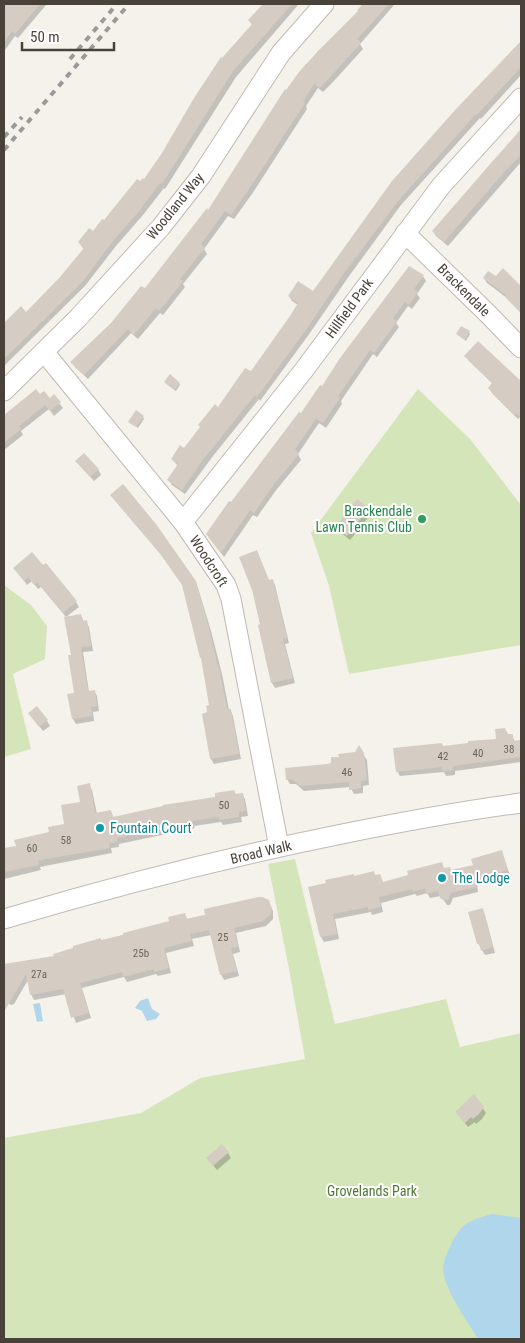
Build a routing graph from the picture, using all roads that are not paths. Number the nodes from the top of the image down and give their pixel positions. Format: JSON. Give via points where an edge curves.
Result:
{"nodes":[{"id":1,"x":324,"y":4,"type":"edge"},
{"id":2,"x":521,"y":98,"type":"edge"},
{"id":3,"x":404,"y":233,"type":"junction"},
{"id":4,"x":521,"y":348,"type":"edge"},
{"id":5,"x":44,"y":352,"type":"junction"},
{"id":6,"x":4,"y":391,"type":"edge"},
{"id":7,"x":182,"y":522,"type":"junction"},
{"id":8,"x":521,"y":803,"type":"edge"},
{"id":9,"x":279,"y":847,"type":"junction"},
{"id":10,"x":4,"y":918,"type":"edge"}],
"edges":[{"from":1,"to":5,"type":"street","name":"Woodland Way","via":[[280,53],[201,176],[161,226]]},
{"from":2,"to":3,"type":"street","name":"Hillfield Park","via":[[462,161]]},
{"from":3,"to":4,"type":"street","name":"Brackendale"},
{"from":3,"to":7,"type":"street","name":"Hillfield Park","via":[[304,370]]},
{"from":5,"to":6,"type":"street","name":"Woodland Way"},
{"from":5,"to":7,"type":"street","name":"Woodcroft"},
{"from":7,"to":9,"type":"street","name":"Woodcroft","via":[[226,586],[231,599]]},
{"from":8,"to":9,"type":"street","name":"Broad Walk"},
{"from":9,"to":10,"type":"street","name":"Broad Walk"}]}
